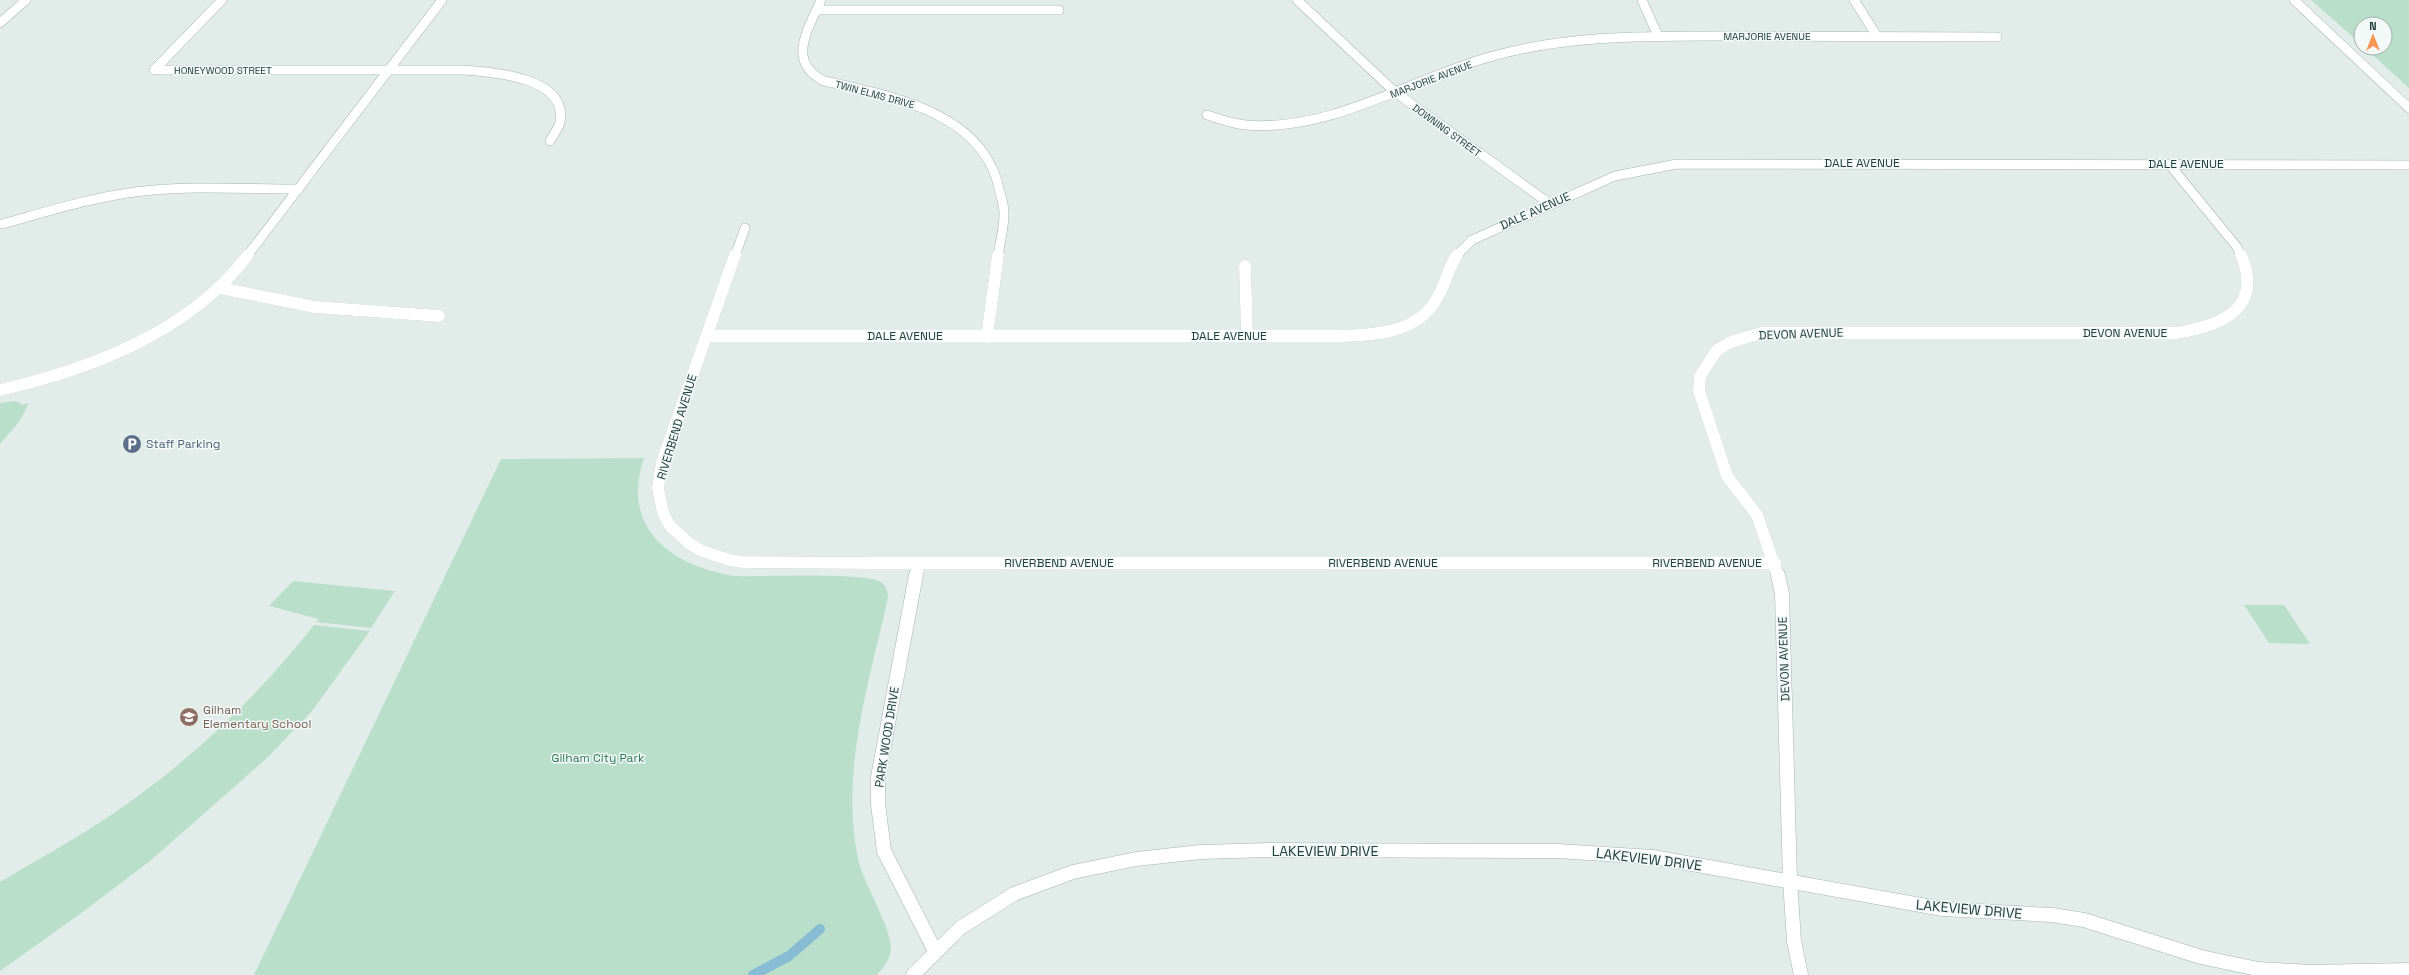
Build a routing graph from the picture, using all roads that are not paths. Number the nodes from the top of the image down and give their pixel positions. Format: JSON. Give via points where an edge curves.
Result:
{"nodes":[{"id":1,"x":26,"y":0,"type":"edge"},
{"id":2,"x":222,"y":0,"type":"edge"},
{"id":3,"x":442,"y":0,"type":"edge"},
{"id":4,"x":821,"y":0,"type":"edge"},
{"id":5,"x":1297,"y":0,"type":"edge"},
{"id":6,"x":1642,"y":0,"type":"edge"},
{"id":7,"x":1854,"y":0,"type":"edge"},
{"id":8,"x":2294,"y":0,"type":"edge"},
{"id":9,"x":817,"y":10,"type":"junction"},
{"id":10,"x":1059,"y":10,"type":"dead end"},
{"id":11,"x":0,"y":23,"type":"edge"},
{"id":12,"x":1658,"y":36,"type":"junction"},
{"id":13,"x":1877,"y":36,"type":"junction"},
{"id":14,"x":1997,"y":37,"type":"dead end"},
{"id":15,"x":389,"y":70,"type":"junction"},
{"id":16,"x":1395,"y":92,"type":"junction"},
{"id":17,"x":2409,"y":108,"type":"edge"},
{"id":18,"x":1207,"y":115,"type":"dead end"},
{"id":19,"x":550,"y":141,"type":"dead end"},
{"id":20,"x":2169,"y":164,"type":"junction"},
{"id":21,"x":2409,"y":165,"type":"edge"},
{"id":22,"x":299,"y":189,"type":"junction"},
{"id":23,"x":1550,"y":204,"type":"junction"},
{"id":24,"x":2,"y":224,"type":"dead end"},
{"id":25,"x":746,"y":228,"type":"dead end"},
{"id":26,"x":1245,"y":266,"type":"dead end"},
{"id":27,"x":220,"y":288,"type":"junction"},
{"id":28,"x":439,"y":316,"type":"dead end"},
{"id":29,"x":706,"y":336,"type":"junction"},
{"id":30,"x":1247,"y":336,"type":"junction"},
{"id":31,"x":986,"y":337,"type":"junction"},
{"id":32,"x":0,"y":390,"type":"edge"},
{"id":33,"x":918,"y":563,"type":"junction"},
{"id":34,"x":1774,"y":563,"type":"junction"},
{"id":35,"x":1790,"y":880,"type":"junction"},
{"id":36,"x":934,"y":949,"type":"junction"},
{"id":37,"x":2409,"y":970,"type":"edge"},
{"id":38,"x":913,"y":975,"type":"edge"},
{"id":39,"x":1801,"y":975,"type":"edge"}],
"edges":[{"from":1,"to":11,"type":"street"},
{"from":2,"to":15,"type":"street","name":"HONEYWOOD STREET","via":[[154,70]]},
{"from":3,"to":15,"type":"street"},
{"from":4,"to":9,"type":"street","name":"TWIN ELMS DRIVE"},
{"from":5,"to":16,"type":"street","name":"DOWNING STREET"},
{"from":6,"to":12,"type":"street"},
{"from":7,"to":13,"type":"street"},
{"from":8,"to":17,"type":"street"},
{"from":9,"to":10,"type":"street"},
{"from":9,"to":31,"type":"street","name":"TWIN ELMS DRIVE","via":[[802,56],[802,64],[806,71],[814,78],[894,98],[937,114],[973,138],[997,173],[1003,194],[1004,213]]},
{"from":12,"to":13,"type":"street","name":"MARJORIE AVENUE"},
{"from":12,"to":16,"type":"street","name":"MARJORIE AVENUE","via":[[1584,40],[1514,51],[1460,66]]},
{"from":13,"to":14,"type":"street","name":"MARJORIE AVENUE"},
{"from":15,"to":19,"type":"street","name":"HONEYWOOD STREET","via":[[490,71],[514,75],[529,81],[544,88],[558,102],[561,112],[560,123]]},
{"from":15,"to":22,"type":"street"},
{"from":16,"to":18,"type":"street","name":"MARJORIE AVENUE","via":[[1329,114],[1289,123],[1247,125]]},
{"from":16,"to":23,"type":"street","name":"DOWNING STREET"},
{"from":20,"to":21,"type":"street","name":"DALE AVENUE"},
{"from":20,"to":23,"type":"street","name":"DALE AVENUE","via":[[1677,164],[1615,176]]},
{"from":20,"to":34,"type":"street","name":"DEVON AVENUE","via":[[2237,247],[2244,262],[2248,277],[2244,304],[2215,323],[2195,331],[2176,334],[1768,333],[1746,337],[1717,350],[1700,376],[1699,391],[1702,404],[1727,476],[1757,515]]},
{"from":22,"to":24,"type":"street","via":[[166,189],[136,192],[75,204]]},
{"from":22,"to":27,"type":"street"},
{"from":23,"to":30,"type":"street","name":"DALE AVENUE","via":[[1472,240],[1460,249],[1452,259],[1436,301],[1425,314],[1411,324],[1391,332],[1369,336]]},
{"from":25,"to":29,"type":"street","name":"RIVERBEND AVENUE"},
{"from":26,"to":30,"type":"street"},
{"from":27,"to":28,"type":"street","via":[[315,307]]},
{"from":27,"to":32,"type":"street","via":[[175,320],[134,343],[79,367]]},
{"from":29,"to":31,"type":"street","name":"DALE AVENUE"},
{"from":29,"to":33,"type":"street","name":"RIVERBEND AVENUE","via":[[661,472],[659,499],[673,529],[693,547],[723,560]]},
{"from":30,"to":31,"type":"street","name":"DALE AVENUE"},
{"from":33,"to":34,"type":"street","name":"RIVERBEND AVENUE"},
{"from":33,"to":36,"type":"street","name":"PARK WOOD DRIVE","via":[[878,777],[878,804],[884,851]]},
{"from":34,"to":35,"type":"street","name":"DEVON AVENUE","via":[[1782,594]]},
{"from":35,"to":36,"type":"street","name":"LAKEVIEW DRIVE","via":[[1654,858],[1584,850],[1178,852],[1126,858],[1081,869],[1029,887],[981,914]]},
{"from":35,"to":37,"type":"street","name":"LAKEVIEW DRIVE","via":[[1946,909],[2067,917],[2091,921],[2131,932],[2197,956],[2254,968],[2277,971]]},
{"from":35,"to":39,"type":"street","name":"DEVON AVENUE","via":[[1794,941]]},
{"from":36,"to":38,"type":"street","name":"LAKEVIEW DRIVE"}]}
